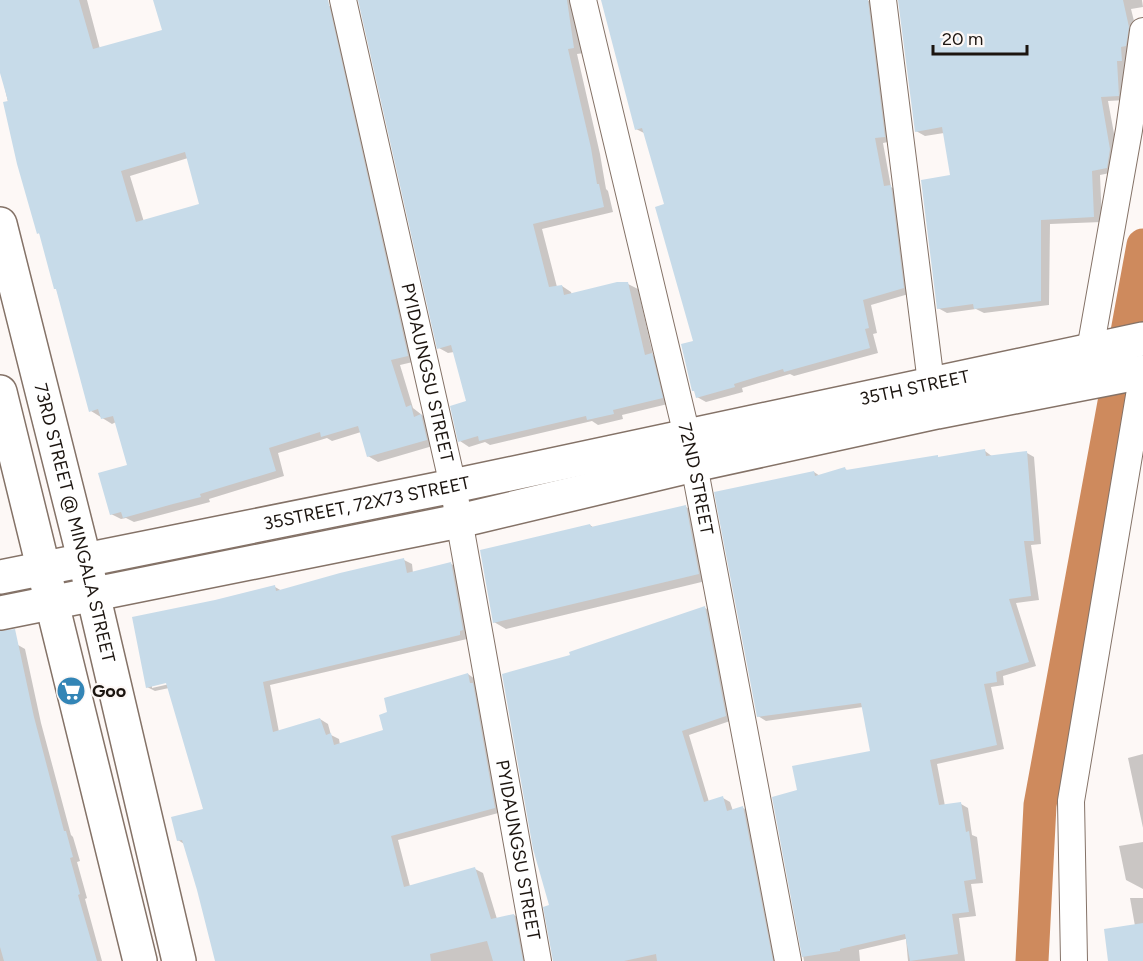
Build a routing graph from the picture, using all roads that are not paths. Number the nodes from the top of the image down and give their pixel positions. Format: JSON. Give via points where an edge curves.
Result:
{"nodes":[{"id":1,"x":343,"y":0,"type":"edge"},
{"id":2,"x":582,"y":0,"type":"edge"},
{"id":3,"x":883,"y":0,"type":"edge"},
{"id":4,"x":1143,"y":31,"type":"edge"},
{"id":5,"x":0,"y":224,"type":"edge"},
{"id":6,"x":1141,"y":339,"type":"edge"},
{"id":7,"x":1097,"y":364,"type":"junction"},
{"id":8,"x":1141,"y":372,"type":"edge"},
{"id":9,"x":931,"y":382,"type":"junction"},
{"id":10,"x":0,"y":392,"type":"edge"},
{"id":11,"x":690,"y":451,"type":"junction"},
{"id":12,"x":453,"y":486,"type":"junction"},
{"id":13,"x":459,"y":521,"type":"junction"},
{"id":14,"x":84,"y":559,"type":"junction"},
{"id":15,"x":44,"y":567,"type":"junction"},
{"id":16,"x":0,"y":577,"type":"edge"},
{"id":17,"x":93,"y":594,"type":"junction"},
{"id":18,"x":53,"y":602,"type":"junction"},
{"id":19,"x":0,"y":613,"type":"edge"},
{"id":20,"x":140,"y":961,"type":"edge"},
{"id":21,"x":179,"y":961,"type":"edge"},
{"id":22,"x":538,"y":961,"type":"edge"},
{"id":23,"x":788,"y":961,"type":"edge"},
{"id":24,"x":1074,"y":961,"type":"edge"}],
"edges":[{"from":1,"to":12,"type":"street","name":"PYIDAUNGSU STREET"},
{"from":2,"to":11,"type":"street","name":"72ND STREET"},
{"from":3,"to":9,"type":"street"},
{"from":4,"to":7,"type":"street"},
{"from":5,"to":14,"type":"main road","name":"73RD STREET @ MINGALA STREET"},
{"from":6,"to":7,"type":"main road","name":"35TH STREET"},
{"from":7,"to":8,"type":"main road","name":"35TH STREET"},
{"from":7,"to":9,"type":"main road","name":"35TH STREET"},
{"from":7,"to":11,"type":"main road","name":"35TH STREET"},
{"from":8,"to":24,"type":"street","via":[[1071,801]]},
{"from":9,"to":11,"type":"main road","name":"35TH STREET"},
{"from":10,"to":15,"type":"main road"},
{"from":11,"to":12,"type":"main road","name":"35STREET, 72X73 STREET"},
{"from":11,"to":13,"type":"main road","name":"35STREET, 72X73 STREET"},
{"from":11,"to":23,"type":"street","name":"72ND STREET"},
{"from":12,"to":13,"type":"street","name":"PYIDAUNGSU STREET"},
{"from":12,"to":14,"type":"main road","name":"35STREET, 72X73 STREET"},
{"from":13,"to":17,"type":"main road","name":"35STREET, 72X73 STREET"},
{"from":13,"to":22,"type":"street","name":"PYIDAUNGSU STREET"},
{"from":14,"to":15,"type":"main road","name":"35STREET, 72X73 STREET"},
{"from":14,"to":17,"type":"main road","name":"73RD STREET @ MINGALA STREET"},
{"from":15,"to":16,"type":"main road","name":"35STREET, 72X73 STREET"},
{"from":15,"to":18,"type":"main road"},
{"from":17,"to":18,"type":"main road","name":"35STREET, 72X73 STREET"},
{"from":17,"to":21,"type":"main road","name":"73RD STREET @ MINGALA STREET"},
{"from":18,"to":19,"type":"main road","name":"35STREET, 72X73 STREET"},
{"from":18,"to":20,"type":"main road"}]}
